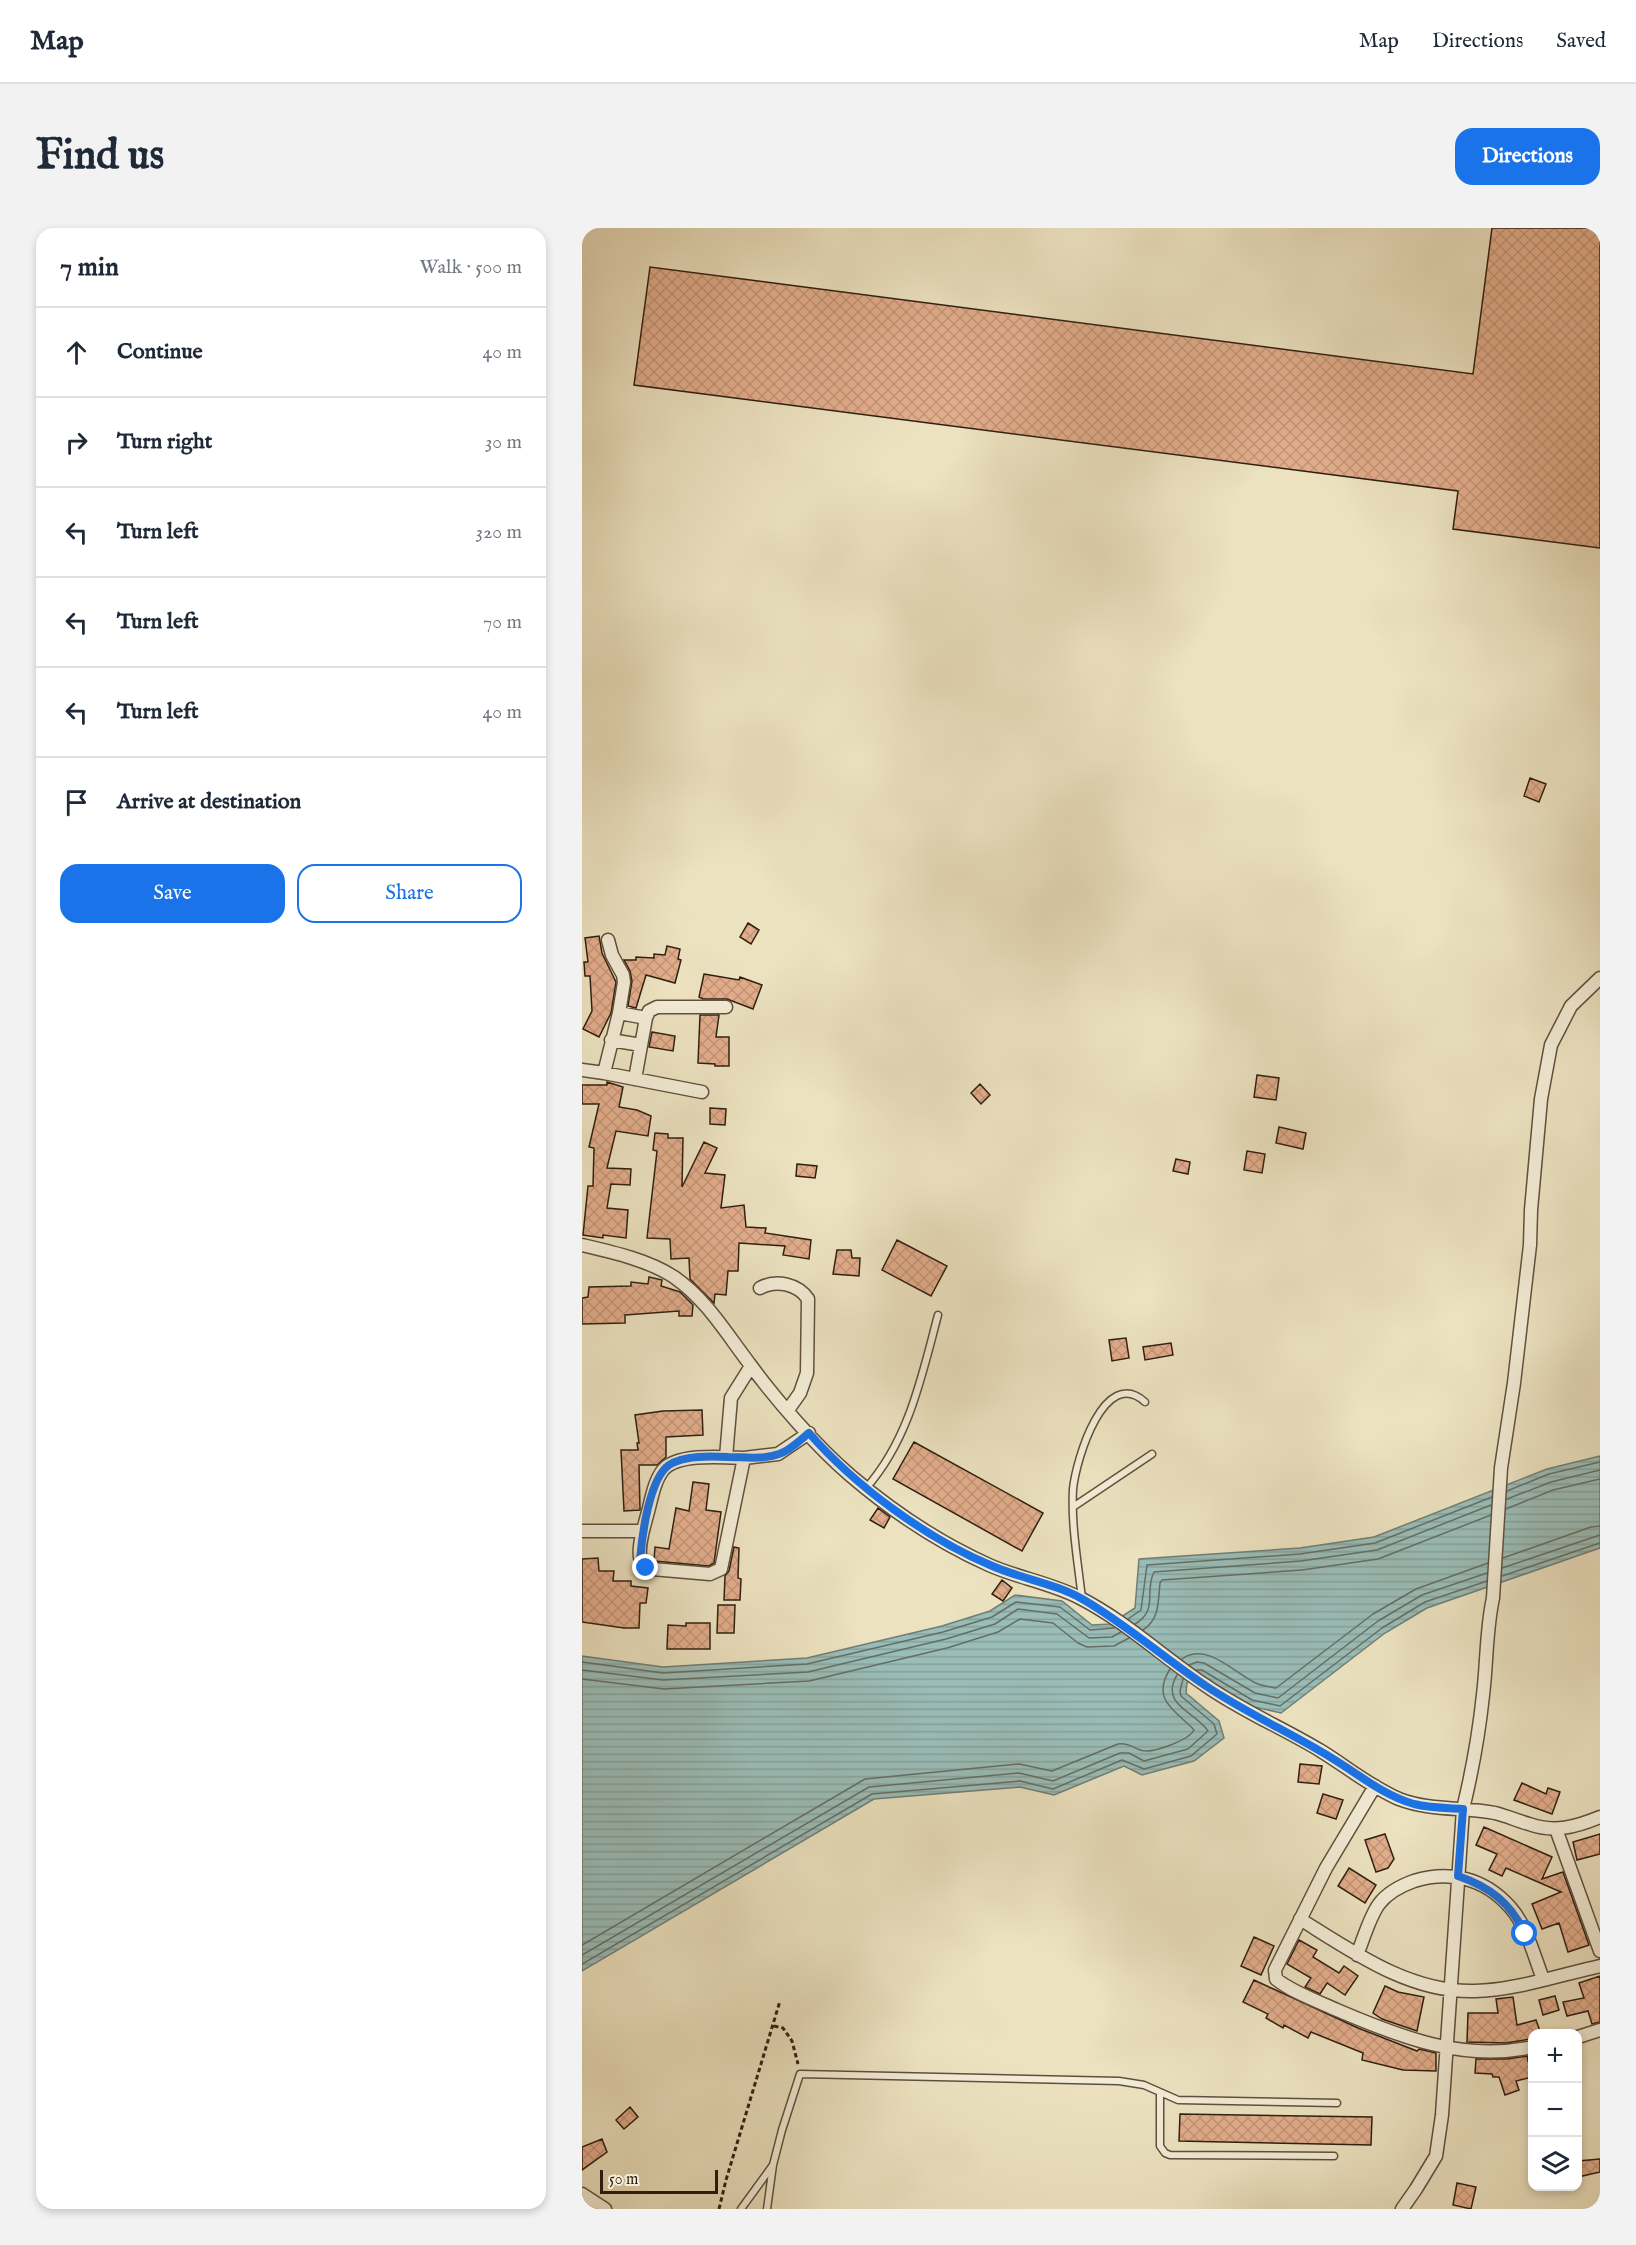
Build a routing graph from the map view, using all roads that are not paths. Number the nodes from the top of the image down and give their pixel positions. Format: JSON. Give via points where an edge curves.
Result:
{"nodes":[{"id":1,"x":608,"y":940,"type":"dead end"},
{"id":2,"x":1600,"y":978,"type":"edge"},
{"id":3,"x":726,"y":1007,"type":"dead end"},
{"id":4,"x":619,"y":1013,"type":"junction"},
{"id":5,"x":646,"y":1018,"type":"junction"},
{"id":6,"x":611,"y":1040,"type":"junction"},
{"id":7,"x":641,"y":1045,"type":"junction"},
{"id":8,"x":582,"y":1070,"type":"edge"},
{"id":9,"x":604,"y":1073,"type":"junction"},
{"id":10,"x":635,"y":1079,"type":"junction"},
{"id":11,"x":702,"y":1092,"type":"dead end"},
{"id":12,"x":582,"y":1245,"type":"edge"},
{"id":13,"x":760,"y":1288,"type":"dead end"},
{"id":14,"x":938,"y":1315,"type":"dead end"},
{"id":15,"x":751,"y":1366,"type":"junction"},
{"id":16,"x":1145,"y":1402,"type":"dead end"},
{"id":17,"x":788,"y":1410,"type":"junction"},
{"id":18,"x":809,"y":1433,"type":"junction"},
{"id":19,"x":1152,"y":1454,"type":"dead end"},
{"id":20,"x":726,"y":1457,"type":"junction"},
{"id":21,"x":744,"y":1458,"type":"junction"},
{"id":22,"x":866,"y":1488,"type":"junction"},
{"id":23,"x":1073,"y":1507,"type":"junction"},
{"id":24,"x":582,"y":1531,"type":"edge"},
{"id":25,"x":643,"y":1531,"type":"junction"},
{"id":26,"x":1082,"y":1599,"type":"junction"},
{"id":27,"x":1375,"y":1786,"type":"junction"},
{"id":28,"x":1463,"y":1809,"type":"junction"},
{"id":29,"x":1600,"y":1817,"type":"edge"},
{"id":30,"x":1556,"y":1829,"type":"junction"},
{"id":31,"x":1458,"y":1876,"type":"junction"},
{"id":32,"x":1300,"y":1919,"type":"junction"},
{"id":33,"x":1600,"y":1952,"type":"edge"},
{"id":34,"x":1358,"y":1955,"type":"junction"},
{"id":35,"x":1600,"y":1966,"type":"edge"},
{"id":36,"x":1542,"y":1979,"type":"junction"},
{"id":37,"x":1452,"y":1990,"type":"junction"},
{"id":38,"x":1600,"y":2030,"type":"edge"},
{"id":39,"x":1582,"y":2036,"type":"edge"},
{"id":40,"x":1447,"y":2047,"type":"junction"},
{"id":41,"x":1528,"y":2047,"type":"edge"},
{"id":42,"x":1160,"y":2093,"type":"junction"},
{"id":43,"x":1337,"y":2103,"type":"dead end"},
{"id":44,"x":1334,"y":2156,"type":"dead end"},
{"id":45,"x":773,"y":2165,"type":"junction"},
{"id":46,"x":582,"y":2194,"type":"edge"},
{"id":47,"x":605,"y":2209,"type":"edge"},
{"id":48,"x":741,"y":2209,"type":"edge"},
{"id":49,"x":767,"y":2209,"type":"edge"},
{"id":50,"x":1401,"y":2209,"type":"edge"}],
"edges":[{"from":1,"to":4,"type":"street","via":[[623,975]]},
{"from":2,"to":28,"type":"street","via":[[1570,1006],[1551,1045],[1541,1099],[1530,1245],[1501,1468],[1483,1697]]},
{"from":3,"to":5,"type":"street","via":[[657,1007]]},
{"from":4,"to":5,"type":"street"},
{"from":4,"to":6,"type":"street"},
{"from":5,"to":7,"type":"street"},
{"from":6,"to":7,"type":"street"},
{"from":6,"to":9,"type":"street"},
{"from":7,"to":10,"type":"street"},
{"from":8,"to":9,"type":"street"},
{"from":9,"to":10,"type":"street"},
{"from":10,"to":11,"type":"street"},
{"from":12,"to":15,"type":"street","via":[[672,1276],[711,1310]]},
{"from":13,"to":17,"type":"street","via":[[780,1283],[798,1289],[808,1299],[807,1373]]},
{"from":14,"to":22,"type":"lane","via":[[918,1392],[900,1437]]},
{"from":15,"to":17,"type":"street"},
{"from":15,"to":20,"type":"street","via":[[731,1398]]},
{"from":16,"to":23,"type":"lane","via":[[1126,1392],[1113,1396],[1104,1406],[1081,1453]]},
{"from":17,"to":18,"type":"street"},
{"from":18,"to":21,"type":"street","via":[[786,1451]]},
{"from":18,"to":22,"type":"street"},
{"from":19,"to":23,"type":"lane"},
{"from":20,"to":21,"type":"street"},
{"from":20,"to":25,"type":"street","via":[[680,1460],[663,1470]]},
{"from":21,"to":25,"type":"street","via":[[718,1572],[646,1568],[640,1560]]},
{"from":22,"to":26,"type":"street","via":[[917,1524],[989,1565]]},
{"from":23,"to":26,"type":"lane"},
{"from":24,"to":25,"type":"street"},
{"from":26,"to":27,"type":"street","via":[[1204,1685]]},
{"from":27,"to":28,"type":"street","via":[[1413,1803]]},
{"from":27,"to":32,"type":"street"},
{"from":28,"to":30,"type":"street"},
{"from":28,"to":31,"type":"street"},
{"from":29,"to":30,"type":"street"},
{"from":30,"to":33,"type":"street"},
{"from":31,"to":34,"type":"street","via":[[1431,1876],[1388,1894],[1374,1912]]},
{"from":31,"to":36,"type":"street","via":[[1487,1888],[1511,1908]]},
{"from":31,"to":37,"type":"street"},
{"from":32,"to":34,"type":"street"},
{"from":32,"to":40,"type":"street","via":[[1275,1970],[1276,1978],[1323,2004],[1385,2030]]},
{"from":34,"to":37,"type":"street","via":[[1407,1978]]},
{"from":35,"to":36,"type":"street"},
{"from":36,"to":37,"type":"street","via":[[1497,1989]]},
{"from":37,"to":40,"type":"street"},
{"from":38,"to":39,"type":"street"},
{"from":40,"to":41,"type":"street","via":[[1483,2051]]},
{"from":40,"to":50,"type":"street","via":[[1436,2156]]},
{"from":42,"to":43,"type":"lane","via":[[1191,2101]]},
{"from":42,"to":44,"type":"lane","via":[[1160,2146],[1170,2155]]},
{"from":42,"to":45,"type":"lane","via":[[1144,2085],[1119,2081],[800,2074]]},
{"from":45,"to":48,"type":"lane"},
{"from":45,"to":49,"type":"lane"},
{"from":46,"to":47,"type":"street"}]}
